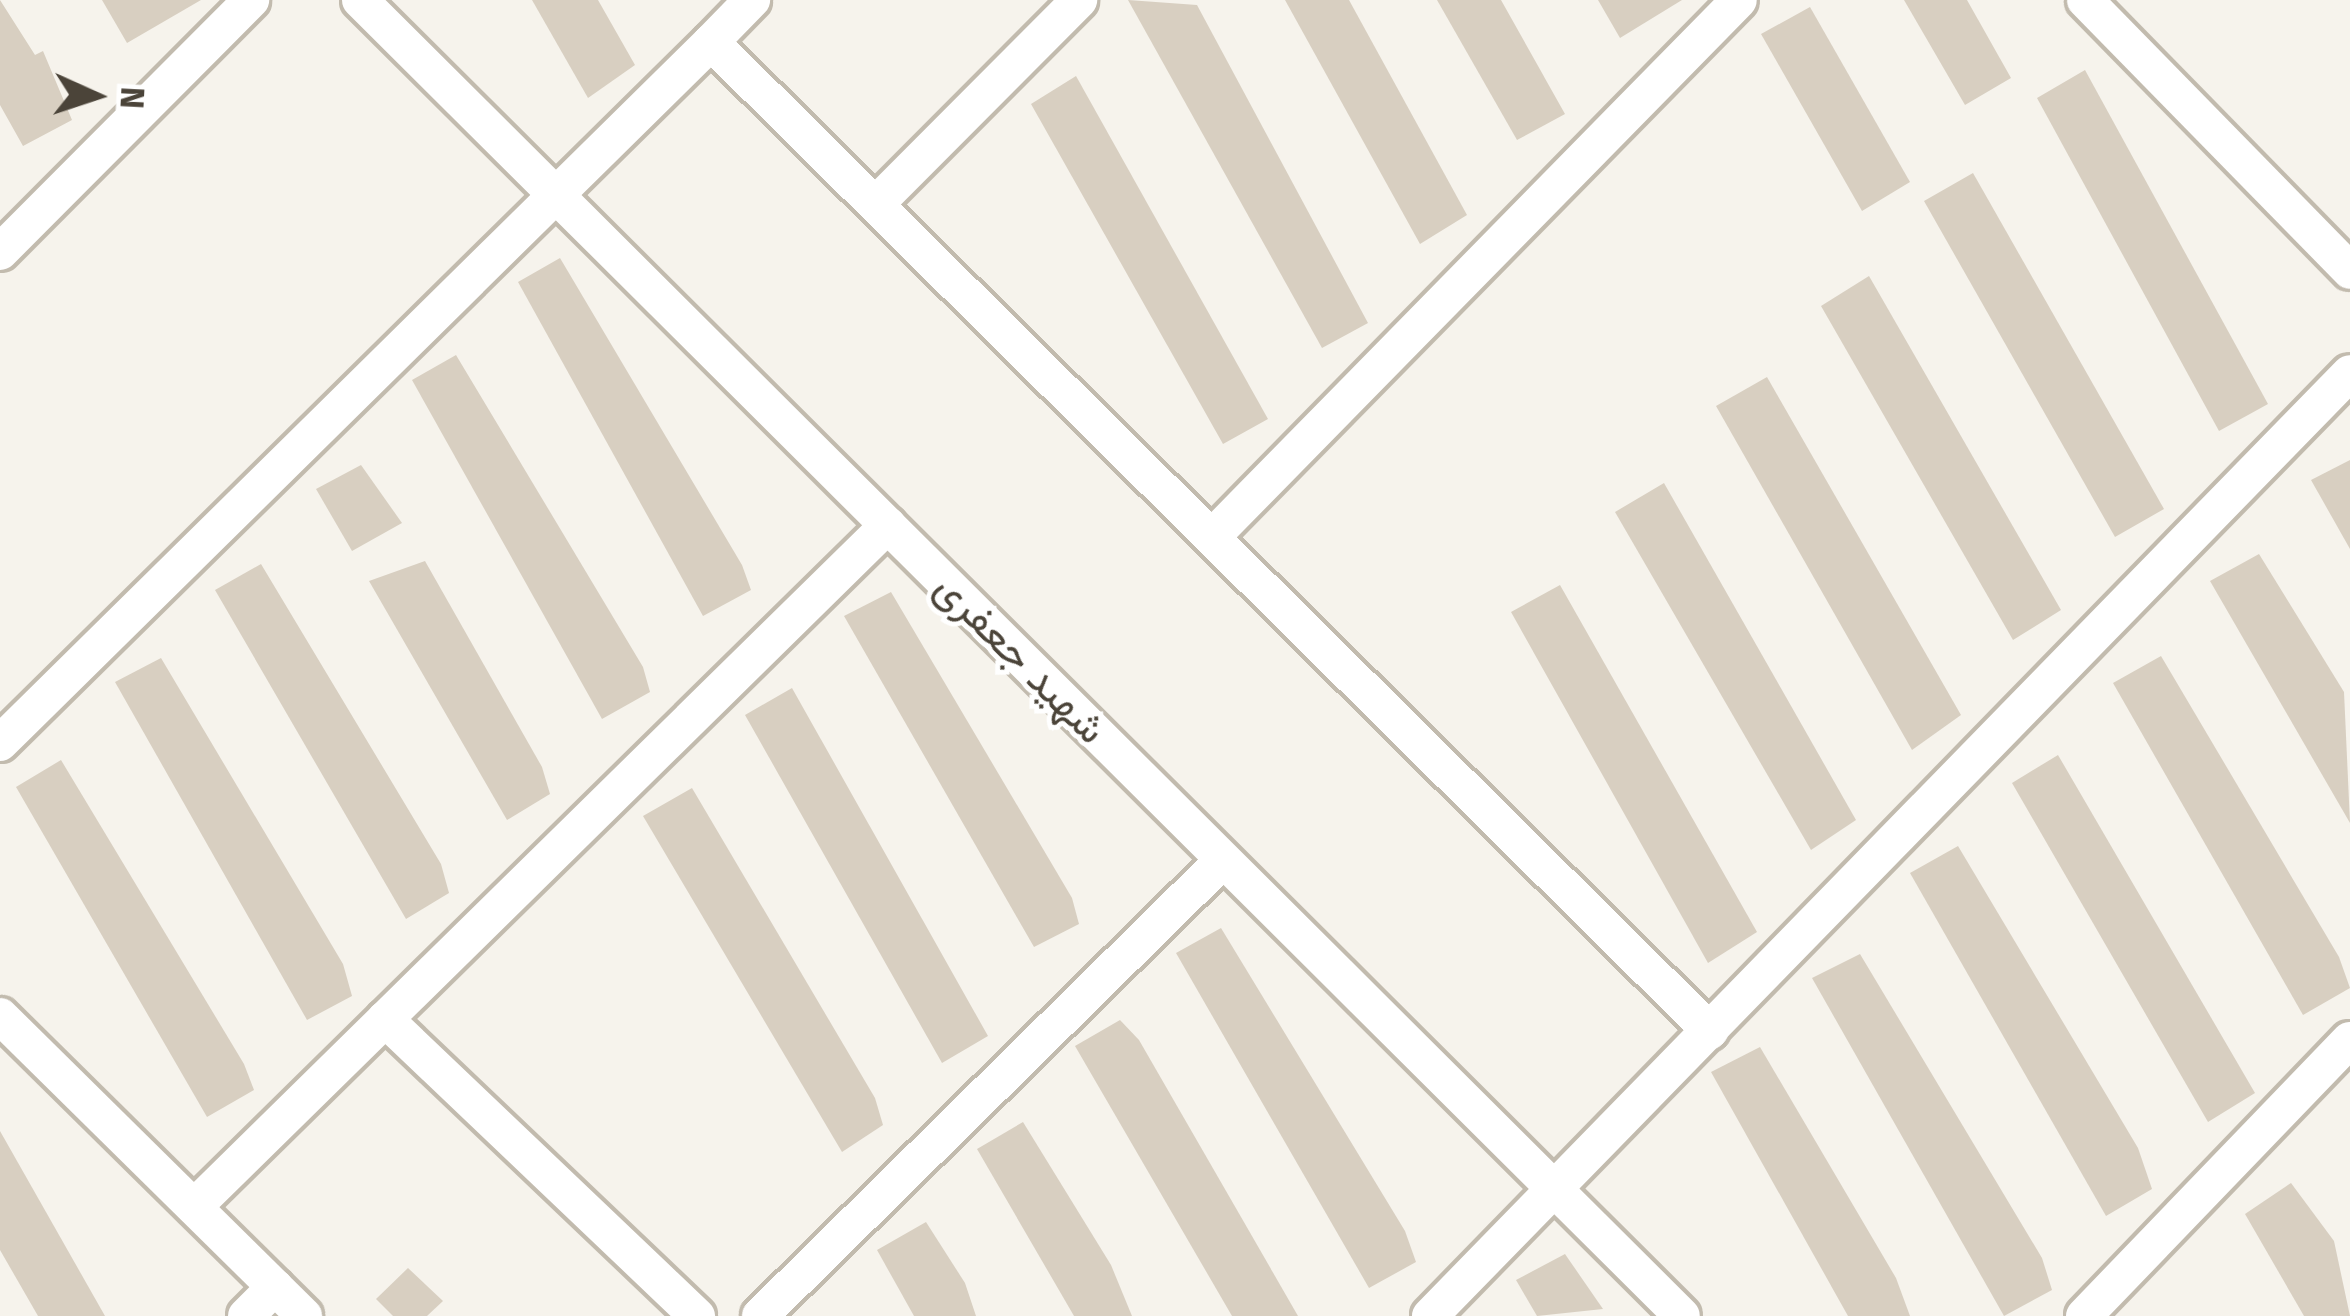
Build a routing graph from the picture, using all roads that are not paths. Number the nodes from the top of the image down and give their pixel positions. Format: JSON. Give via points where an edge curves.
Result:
{"nodes":[{"id":1,"x":250,"y":0,"type":"edge"},
{"id":2,"x":360,"y":0,"type":"edge"},
{"id":3,"x":752,"y":0,"type":"edge"},
{"id":4,"x":1079,"y":0,"type":"edge"},
{"id":5,"x":1739,"y":0,"type":"edge"},
{"id":6,"x":2085,"y":0,"type":"edge"},
{"id":7,"x":711,"y":42,"type":"junction"},
{"id":8,"x":556,"y":195,"type":"junction"},
{"id":9,"x":876,"y":204,"type":"junction"},
{"id":10,"x":0,"y":252,"type":"edge"},
{"id":11,"x":2350,"y":271,"type":"edge"},
{"id":12,"x":2350,"y":373,"type":"edge"},
{"id":13,"x":888,"y":525,"type":"junction"},
{"id":14,"x":1212,"y":537,"type":"junction"},
{"id":15,"x":0,"y":743,"type":"edge"},
{"id":16,"x":1223,"y":860,"type":"junction"},
{"id":17,"x":0,"y":1016,"type":"edge"},
{"id":18,"x":385,"y":1019,"type":"junction"},
{"id":19,"x":1710,"y":1031,"type":"junction"},
{"id":20,"x":2350,"y":1040,"type":"edge"},
{"id":21,"x":1555,"y":1190,"type":"junction"},
{"id":22,"x":194,"y":1207,"type":"junction"},
{"id":23,"x":275,"y":1287,"type":"junction"},
{"id":24,"x":246,"y":1316,"type":"edge"},
{"id":25,"x":304,"y":1316,"type":"edge"},
{"id":26,"x":698,"y":1316,"type":"edge"},
{"id":27,"x":760,"y":1316,"type":"edge"},
{"id":28,"x":1430,"y":1316,"type":"edge"},
{"id":29,"x":1682,"y":1316,"type":"edge"},
{"id":30,"x":2084,"y":1316,"type":"edge"}],
"edges":[{"from":1,"to":10,"type":"street"},
{"from":2,"to":8,"type":"street","name":"شهید جعفری"},
{"from":3,"to":7,"type":"street"},
{"from":4,"to":9,"type":"street"},
{"from":5,"to":14,"type":"street"},
{"from":6,"to":11,"type":"street"},
{"from":7,"to":8,"type":"street"},
{"from":7,"to":9,"type":"street"},
{"from":8,"to":13,"type":"street","name":"شهید جعفری"},
{"from":8,"to":15,"type":"street"},
{"from":9,"to":14,"type":"street"},
{"from":12,"to":19,"type":"street"},
{"from":13,"to":16,"type":"street","name":"شهید جعفری"},
{"from":13,"to":18,"type":"street"},
{"from":14,"to":19,"type":"street"},
{"from":16,"to":21,"type":"street","name":"شهید جعفری"},
{"from":16,"to":27,"type":"street"},
{"from":17,"to":22,"type":"street"},
{"from":18,"to":22,"type":"street"},
{"from":18,"to":26,"type":"street"},
{"from":19,"to":21,"type":"street"},
{"from":20,"to":30,"type":"street"},
{"from":21,"to":28,"type":"street"},
{"from":21,"to":29,"type":"street","name":"شهید جعفری"},
{"from":22,"to":23,"type":"street"},
{"from":23,"to":24,"type":"street"},
{"from":23,"to":25,"type":"street"}]}
